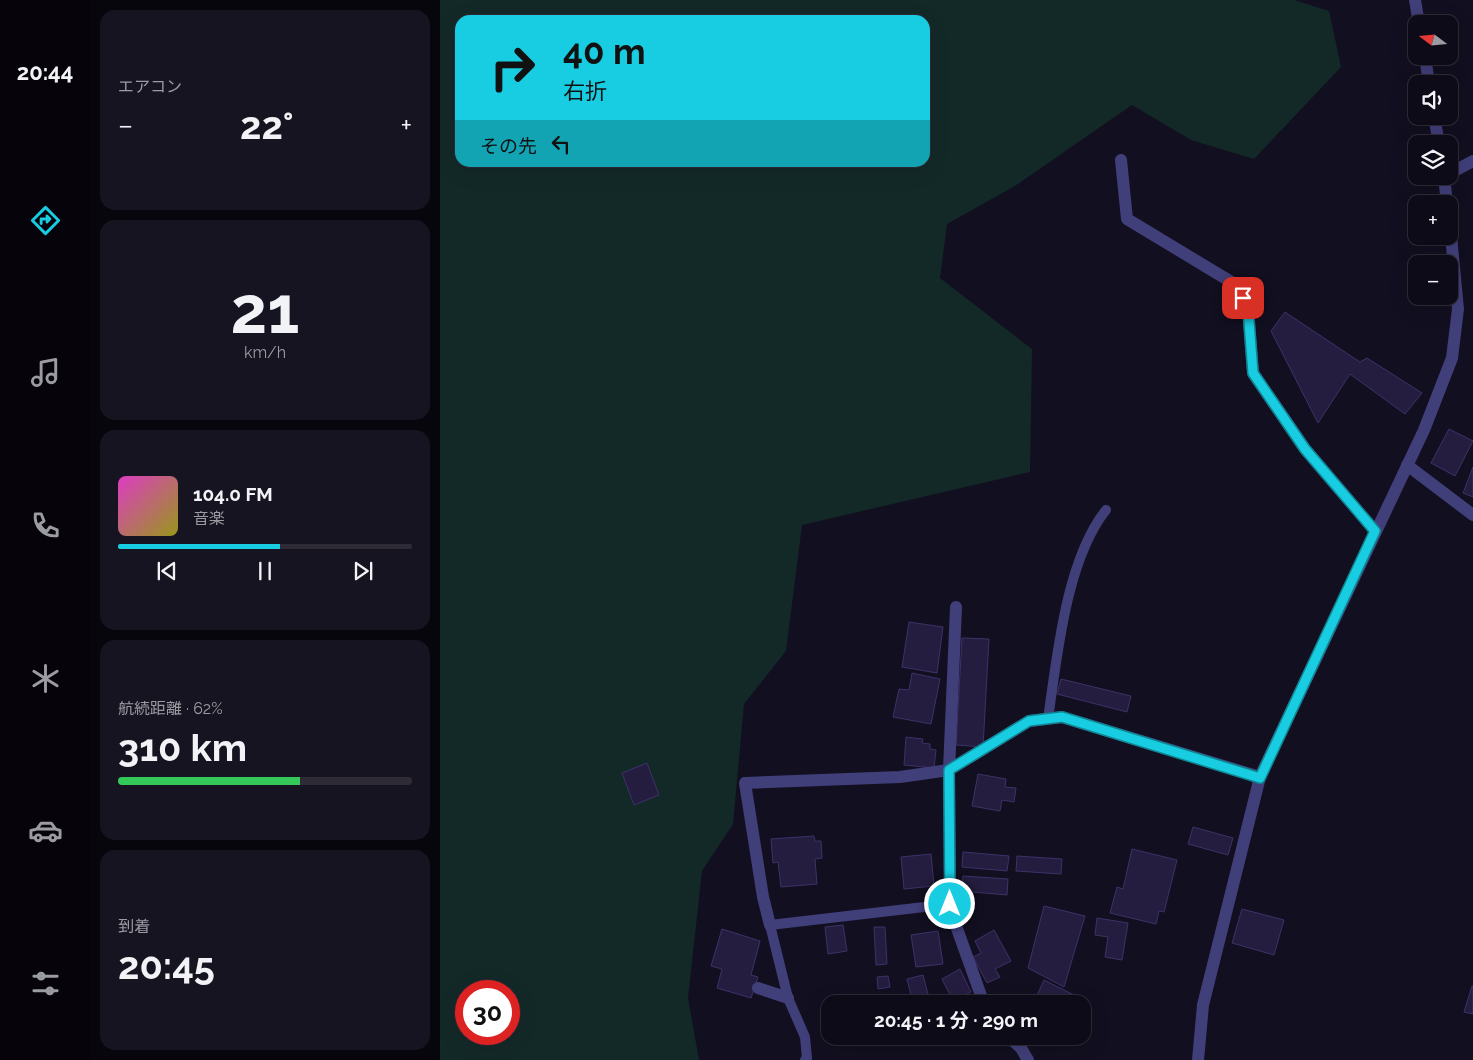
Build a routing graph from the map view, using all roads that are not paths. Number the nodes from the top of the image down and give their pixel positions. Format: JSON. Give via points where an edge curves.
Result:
{"nodes":[{"id":1,"x":1415,"y":0,"type":"edge"},
{"id":2,"x":1418,"y":15,"type":"edge"},
{"id":3,"x":1122,"y":160,"type":"dead end"},
{"id":4,"x":1473,"y":161,"type":"edge"},
{"id":5,"x":1458,"y":169,"type":"edge"},
{"id":6,"x":1452,"y":245,"type":"edge"},
{"id":7,"x":1407,"y":465,"type":"junction"},
{"id":8,"x":1106,"y":510,"type":"dead end"},
{"id":9,"x":1473,"y":515,"type":"edge"},
{"id":10,"x":1375,"y":531,"type":"junction"},
{"id":11,"x":956,"y":607,"type":"dead end"},
{"id":12,"x":1048,"y":719,"type":"junction"},
{"id":13,"x":949,"y":770,"type":"junction"},
{"id":14,"x":1260,"y":778,"type":"junction"},
{"id":15,"x":950,"y":904,"type":"junction"},
{"id":16,"x":770,"y":925,"type":"junction"},
{"id":17,"x":758,"y":988,"type":"dead end"},
{"id":18,"x":981,"y":995,"type":"edge"},
{"id":19,"x":788,"y":998,"type":"junction"},
{"id":20,"x":1018,"y":1045,"type":"edge"},
{"id":21,"x":805,"y":1060,"type":"edge"},
{"id":22,"x":1028,"y":1060,"type":"edge"},
{"id":23,"x":1198,"y":1060,"type":"edge"}],
"edges":[{"from":1,"to":2,"type":"street"},
{"from":3,"to":10,"type":"street","via":[[1127,219],[1238,286],[1248,309],[1253,373],[1305,449]]},
{"from":4,"to":5,"type":"street"},
{"from":6,"to":7,"type":"street","via":[[1458,310],[1452,358]]},
{"from":7,"to":9,"type":"street"},
{"from":7,"to":10,"type":"street"},
{"from":8,"to":12,"type":"lane","via":[[1078,562],[1060,632]]},
{"from":10,"to":14,"type":"street"},
{"from":11,"to":13,"type":"street"},
{"from":12,"to":13,"type":"street","via":[[1029,721]]},
{"from":12,"to":14,"type":"street","via":[[1062,717]]},
{"from":13,"to":15,"type":"street"},
{"from":13,"to":16,"type":"street","via":[[900,777],[745,783],[762,897]]},
{"from":14,"to":23,"type":"street","via":[[1203,1004]]},
{"from":15,"to":16,"type":"lane"},
{"from":15,"to":18,"type":"street"},
{"from":16,"to":19,"type":"lane"},
{"from":17,"to":19,"type":"street"},
{"from":19,"to":21,"type":"lane","via":[[804,1037]]},
{"from":20,"to":22,"type":"street"}]}
